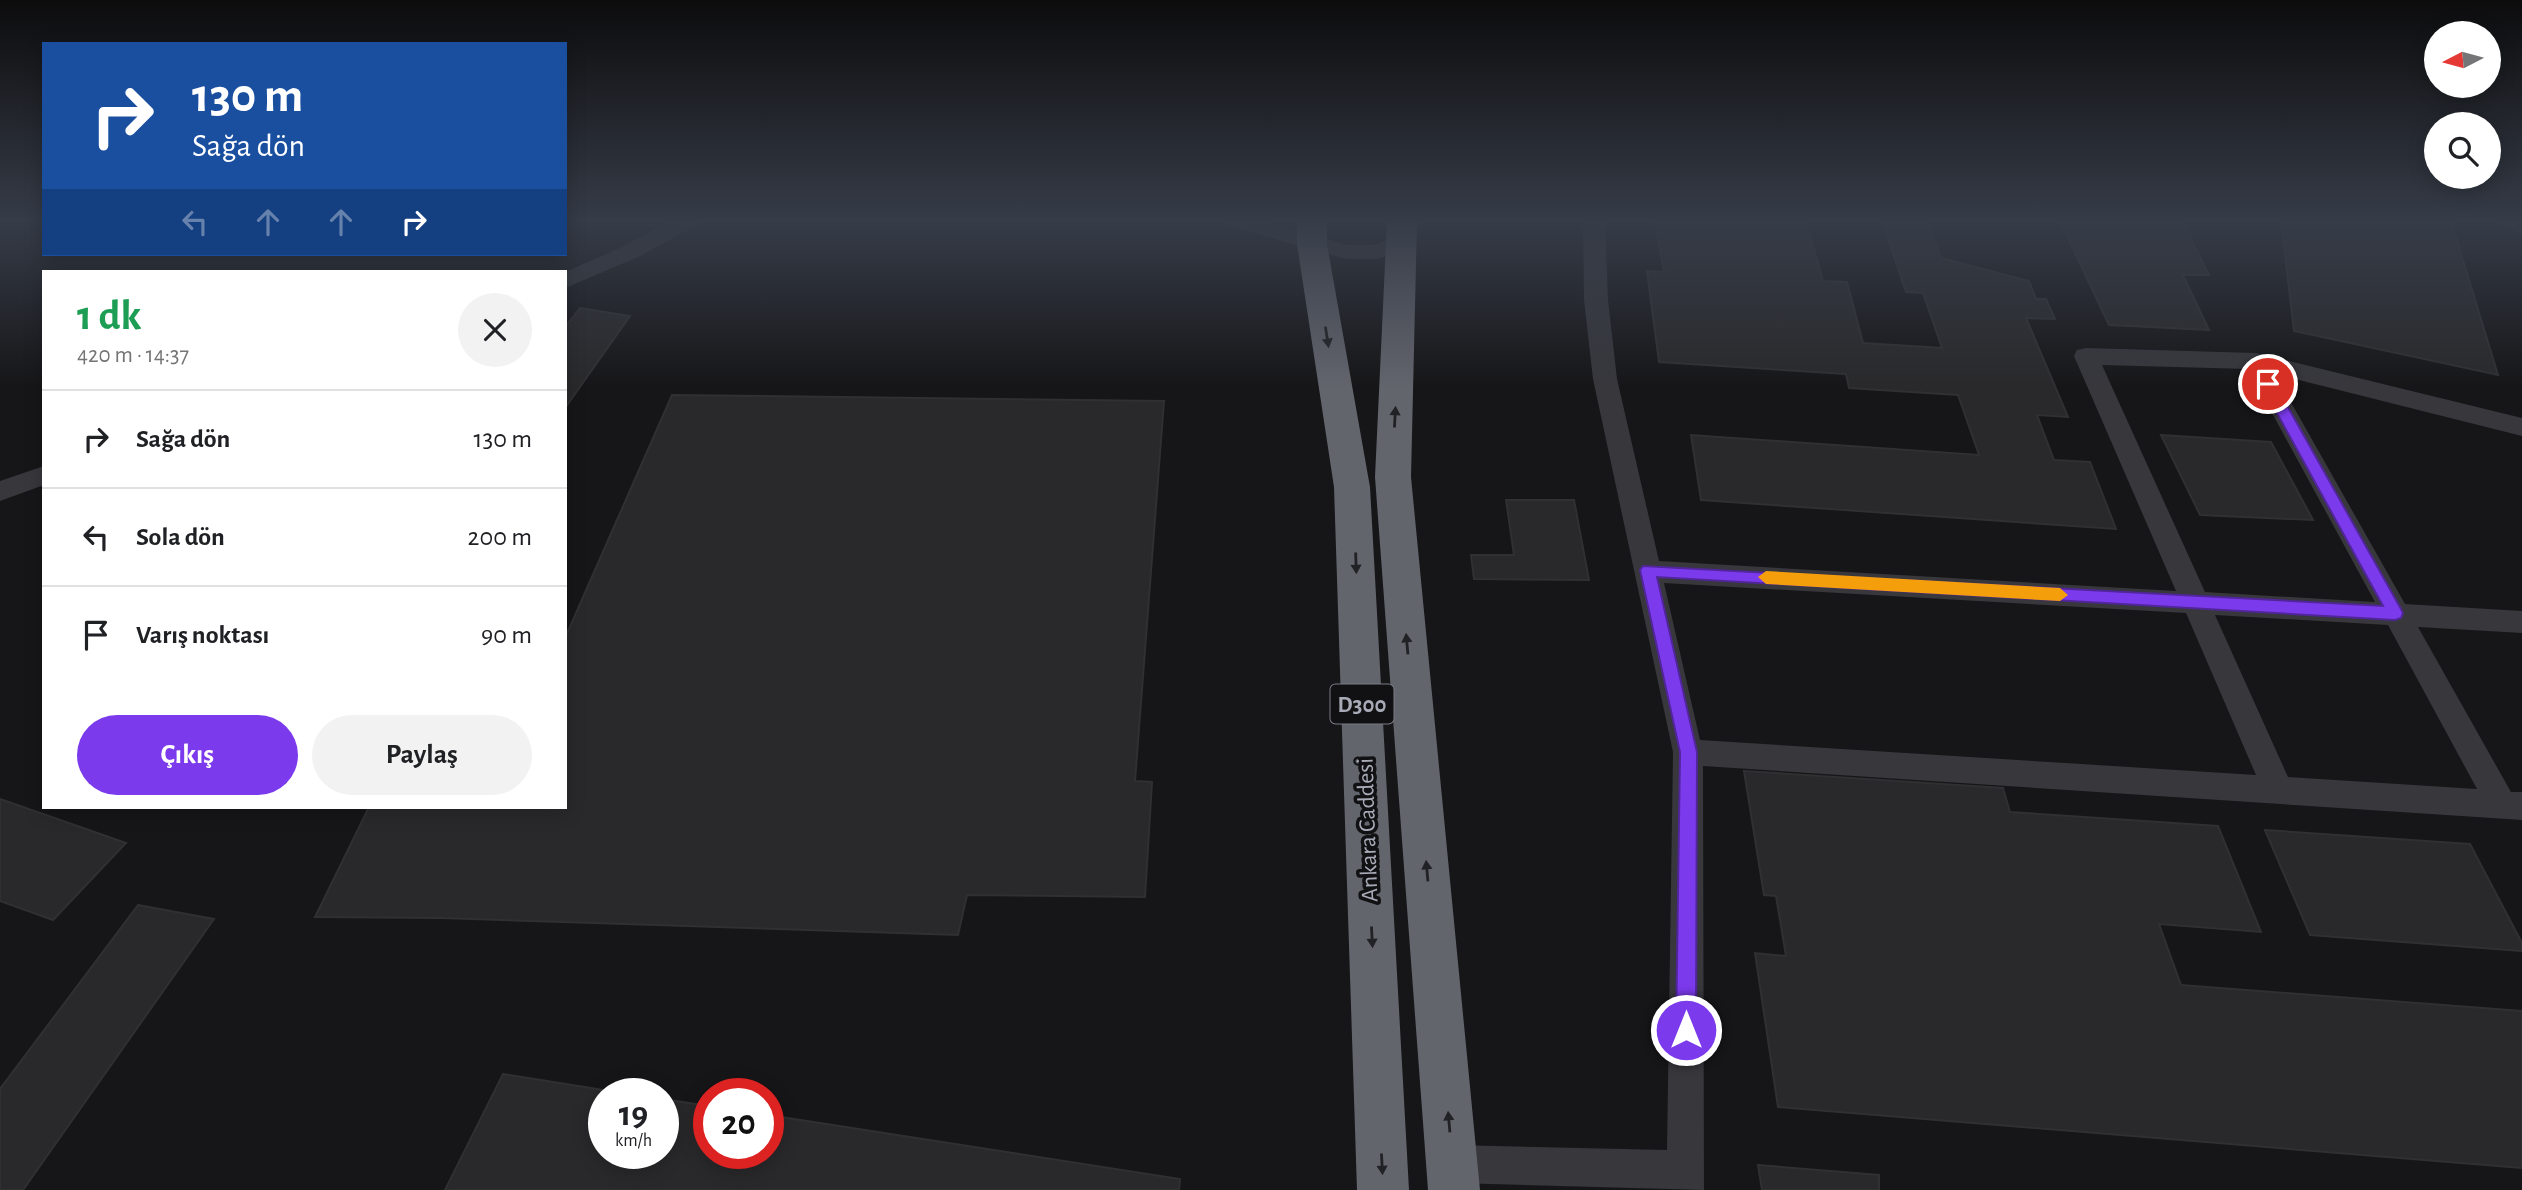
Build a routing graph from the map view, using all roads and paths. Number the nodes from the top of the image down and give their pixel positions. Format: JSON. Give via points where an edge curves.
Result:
{"nodes":[{"id":1,"x":1319,"y":277,"type":"edge"},
{"id":2,"x":1401,"y":277,"type":"edge"},
{"id":3,"x":1595,"y":277,"type":"edge"},
{"id":4,"x":2256,"y":361,"type":"junction"},
{"id":5,"x":2522,"y":427,"type":"edge"},
{"id":6,"x":42,"y":476,"type":"edge"},
{"id":7,"x":0,"y":491,"type":"edge"},
{"id":8,"x":1648,"y":570,"type":"junction"},
{"id":9,"x":2194,"y":603,"type":"junction"},
{"id":10,"x":2395,"y":613,"type":"junction"},
{"id":11,"x":2522,"y":622,"type":"edge"},
{"id":12,"x":1688,"y":752,"type":"junction"},
{"id":13,"x":2278,"y":790,"type":"junction"},
{"id":14,"x":2511,"y":805,"type":"edge"},
{"id":15,"x":1454,"y":1177,"type":"edge"},
{"id":16,"x":1685,"y":1180,"type":"edge"},
{"id":17,"x":1383,"y":1190,"type":"edge"}],
"edges":[{"from":1,"to":17,"type":"highway","name":"Ankara Caddesi","number":"D300","one_way":true,"via":[[1352,487]]},
{"from":15,"to":2,"type":"highway","number":"D300","one_way":true,"via":[[1393,477]]},
{"from":3,"to":8,"type":"street","via":[[1605,379]]},
{"from":4,"to":5,"type":"street"},
{"from":4,"to":9,"type":"street","via":[[2086,356]]},
{"from":4,"to":10,"type":"street"},
{"from":6,"to":7,"type":"street"},
{"from":8,"to":9,"type":"street"},
{"from":8,"to":12,"type":"street"},
{"from":9,"to":10,"type":"street"},
{"from":9,"to":13,"type":"street"},
{"from":10,"to":11,"type":"street"},
{"from":10,"to":14,"type":"street"},
{"from":12,"to":13,"type":"street"},
{"from":12,"to":16,"type":"street"},
{"from":13,"to":14,"type":"street"},
{"from":15,"to":16,"type":"street"}]}
